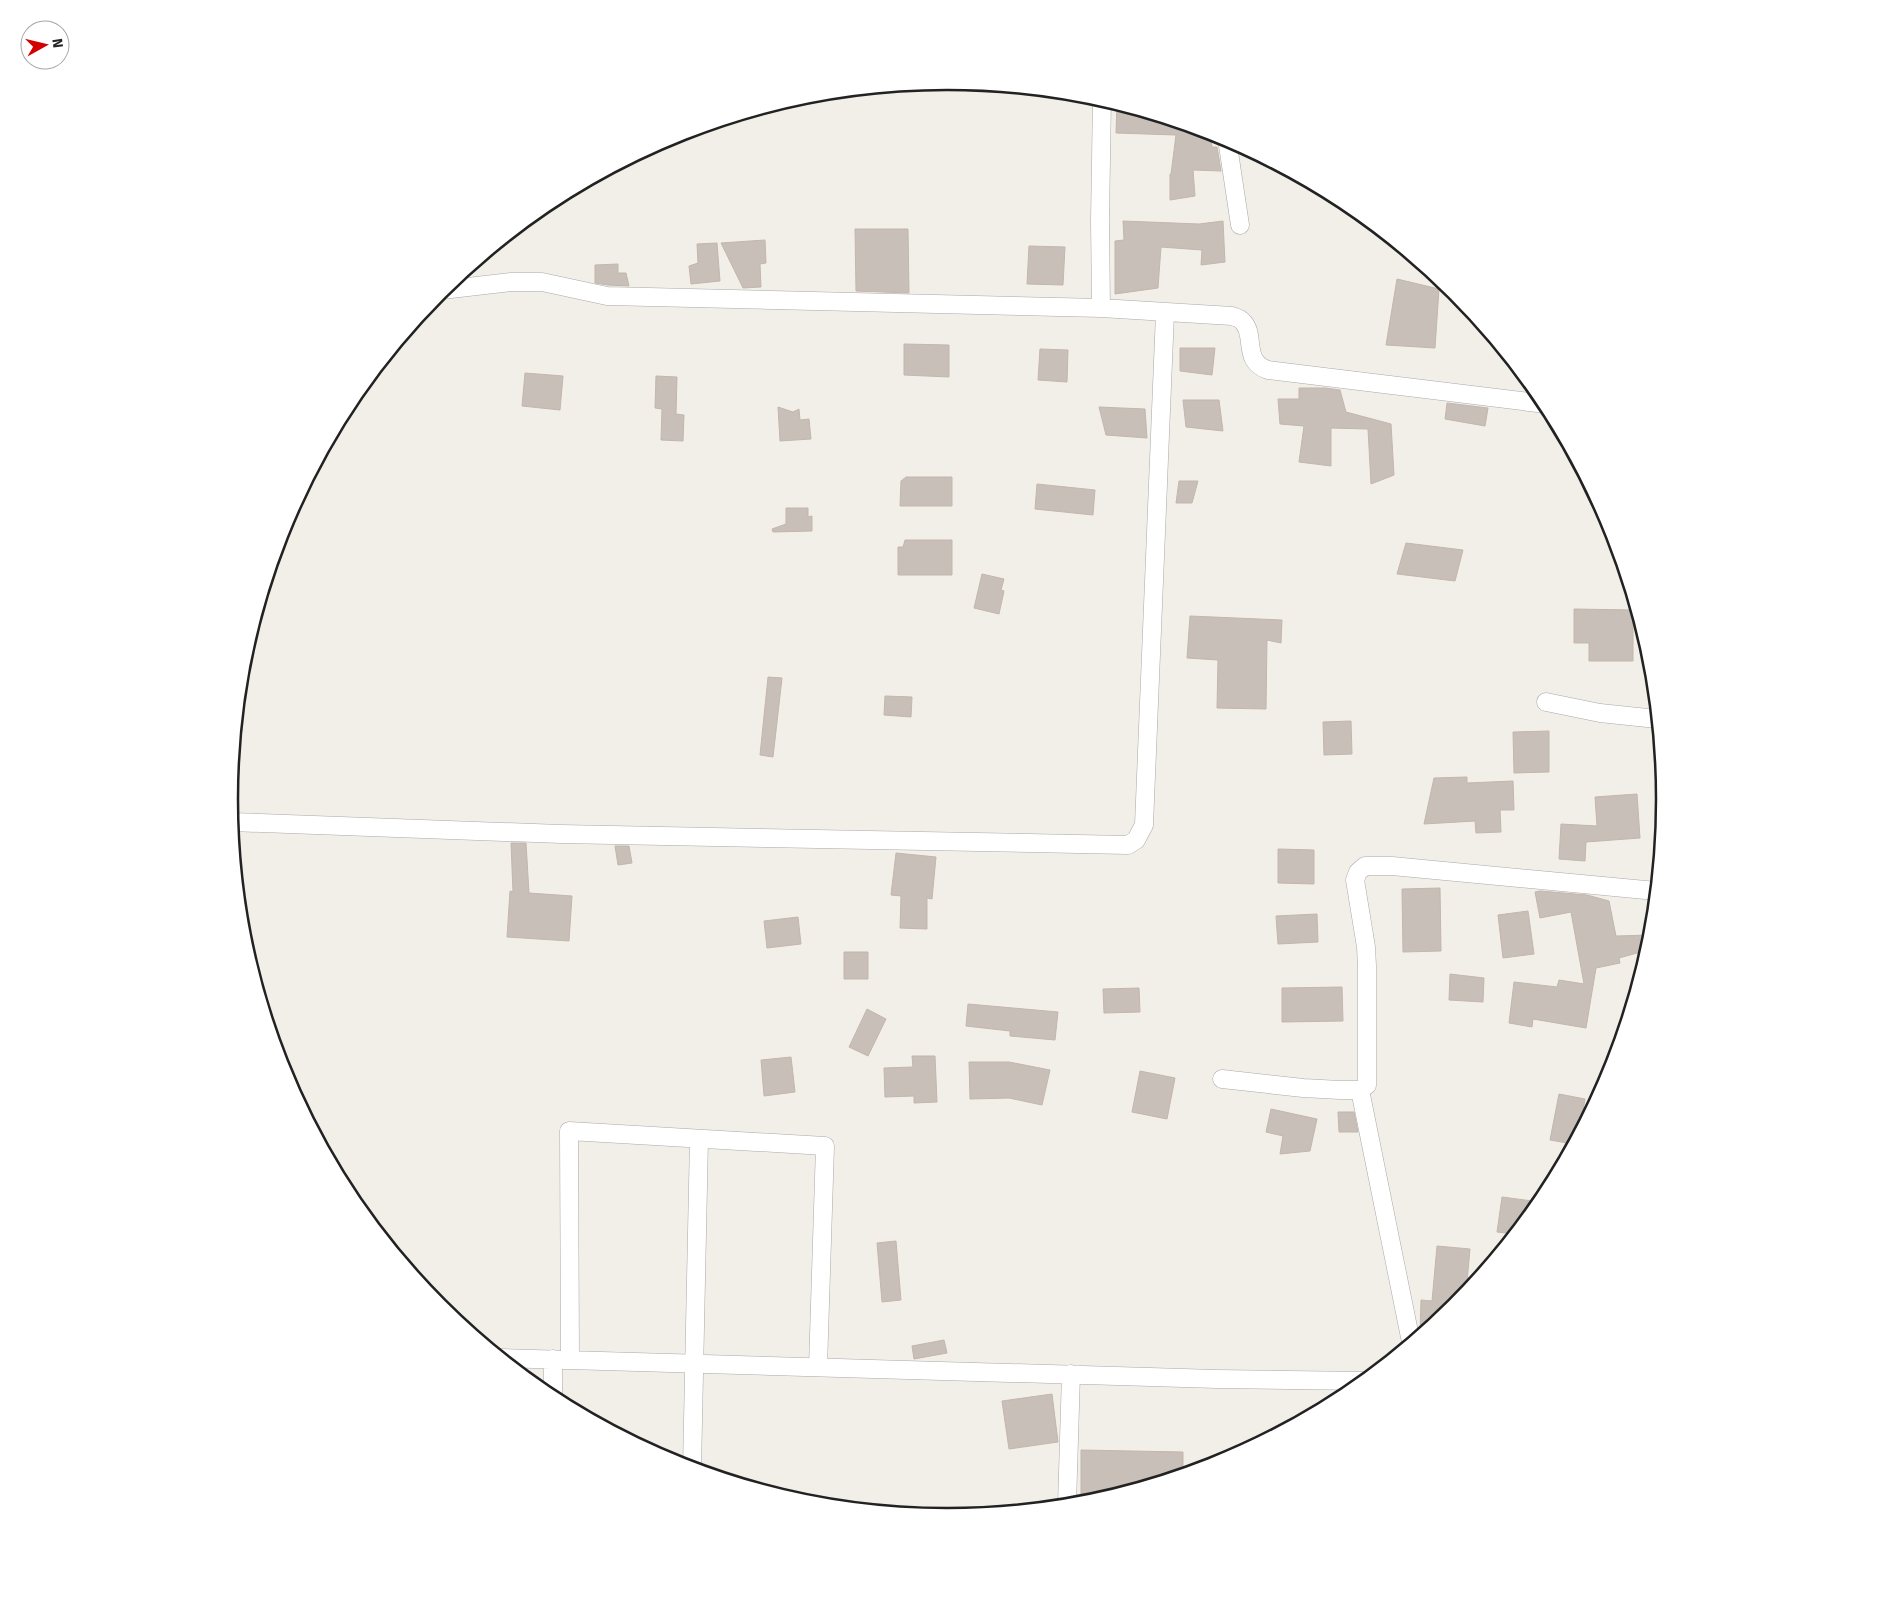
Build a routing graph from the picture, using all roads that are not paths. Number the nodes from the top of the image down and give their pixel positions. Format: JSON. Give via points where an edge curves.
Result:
{"nodes":[{"id":1,"x":1102,"y":108,"type":"edge"},
{"id":2,"x":1228,"y":149,"type":"edge"},
{"id":3,"x":1240,"y":225,"type":"dead end"},
{"id":4,"x":456,"y":288,"type":"edge"},
{"id":5,"x":1101,"y":308,"type":"junction"},
{"id":6,"x":1165,"y":312,"type":"junction"},
{"id":7,"x":1535,"y":403,"type":"edge"},
{"id":8,"x":1546,"y":702,"type":"dead end"},
{"id":9,"x":1651,"y":718,"type":"edge"},
{"id":10,"x":239,"y":822,"type":"edge"},
{"id":11,"x":1650,"y":891,"type":"edge"},
{"id":12,"x":1222,"y":1079,"type":"dead end"},
{"id":13,"x":1360,"y":1090,"type":"junction"},
{"id":14,"x":699,"y":1139,"type":"junction"},
{"id":15,"x":1410,"y":1336,"type":"edge"},
{"id":16,"x":512,"y":1358,"type":"edge"},
{"id":17,"x":562,"y":1360,"type":"junction"},
{"id":18,"x":695,"y":1364,"type":"junction"},
{"id":19,"x":818,"y":1367,"type":"junction"},
{"id":20,"x":1071,"y":1374,"type":"junction"},
{"id":21,"x":1352,"y":1381,"type":"edge"},
{"id":22,"x":555,"y":1390,"type":"edge"},
{"id":23,"x":692,"y":1460,"type":"edge"},
{"id":24,"x":1068,"y":1497,"type":"edge"}],
"edges":[{"from":1,"to":5,"type":"street"},
{"from":2,"to":3,"type":"street"},
{"from":4,"to":5,"type":"street","via":[[542,282],[607,296]]},
{"from":5,"to":6,"type":"street"},
{"from":6,"to":7,"type":"street","via":[[1240,319],[1245,324],[1255,362],[1268,370]]},
{"from":6,"to":10,"type":"street","via":[[1144,825],[1136,840],[1128,845],[561,834]]},
{"from":8,"to":9,"type":"street","via":[[1600,713]]},
{"from":11,"to":13,"type":"street","via":[[1392,866],[1368,865],[1361,868],[1354,880],[1366,947],[1369,1079]]},
{"from":12,"to":13,"type":"street","via":[[1303,1088]]},
{"from":13,"to":15,"type":"street"},
{"from":14,"to":17,"type":"street","via":[[570,1131]]},
{"from":14,"to":18,"type":"street"},
{"from":14,"to":19,"type":"street","via":[[825,1146]]},
{"from":16,"to":17,"type":"street"},
{"from":17,"to":18,"type":"street"},
{"from":17,"to":22,"type":"street"},
{"from":18,"to":19,"type":"street"},
{"from":18,"to":23,"type":"street"},
{"from":19,"to":20,"type":"street"},
{"from":20,"to":21,"type":"street"},
{"from":20,"to":24,"type":"street"}]}
